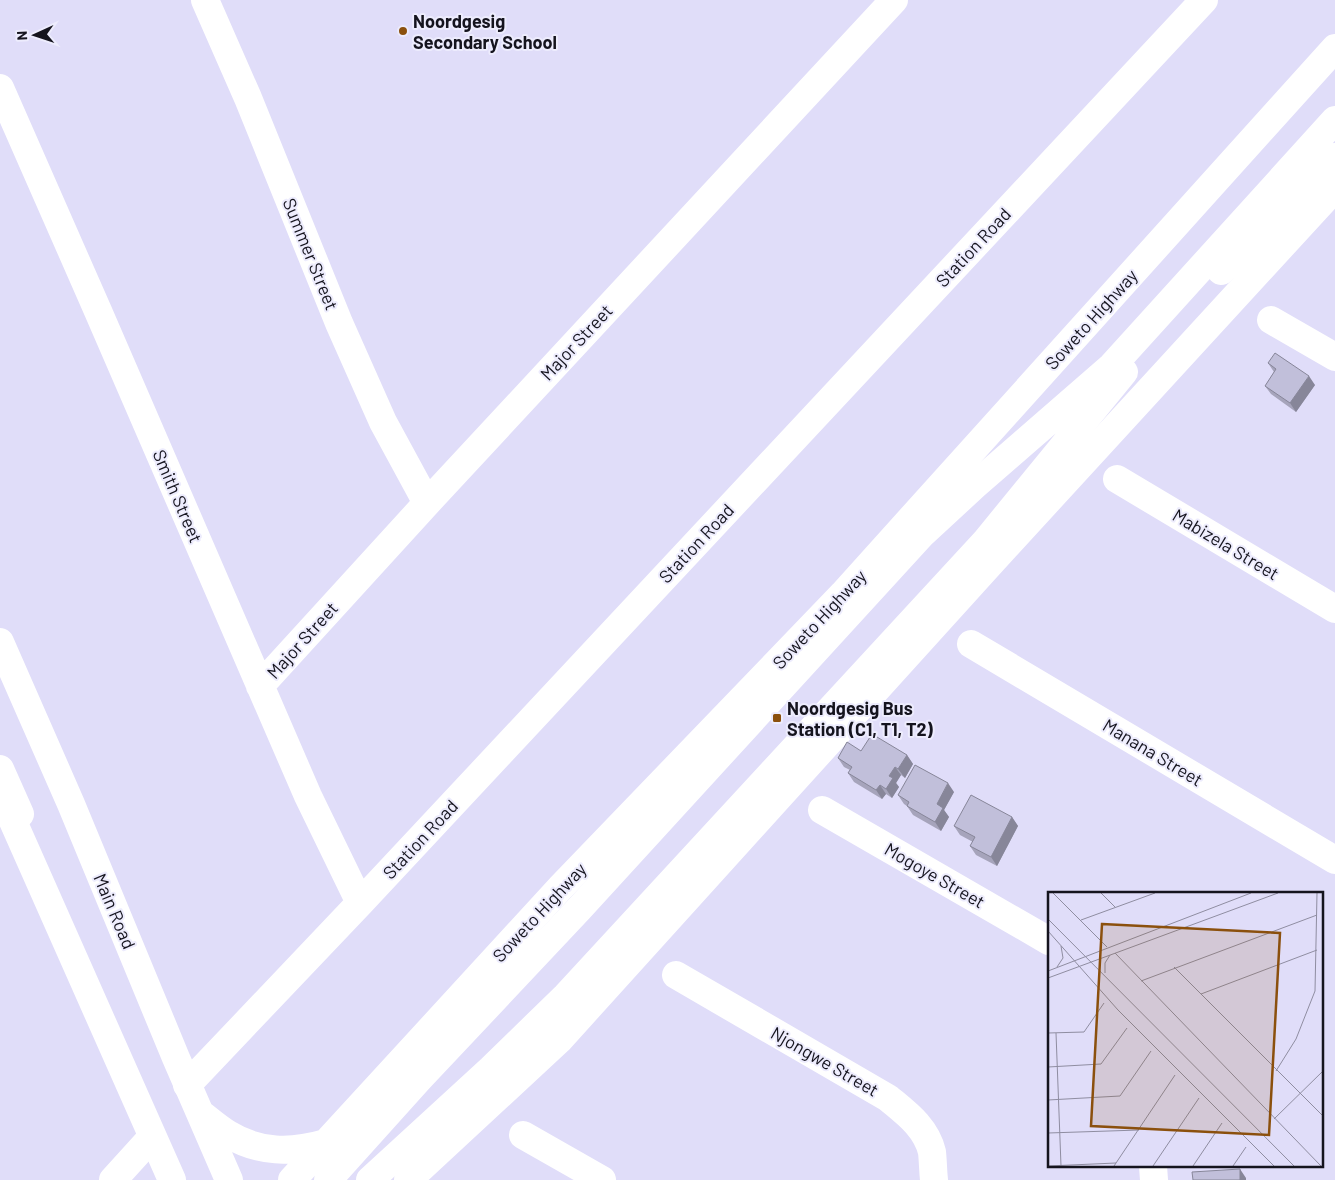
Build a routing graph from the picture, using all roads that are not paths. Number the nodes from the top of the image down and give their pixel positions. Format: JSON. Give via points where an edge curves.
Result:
{"nodes":[{"id":1,"x":205,"y":0,"type":"edge"},
{"id":2,"x":894,"y":0,"type":"edge"},
{"id":3,"x":1204,"y":0,"type":"edge"},
{"id":4,"x":1335,"y":48,"type":"edge"},
{"id":5,"x":0,"y":88,"type":"edge"},
{"id":6,"x":1335,"y":120,"type":"edge"},
{"id":7,"x":1335,"y":157,"type":"edge"},
{"id":8,"x":1335,"y":188,"type":"edge"},
{"id":9,"x":1271,"y":320,"type":"dead end"},
{"id":10,"x":1335,"y":357,"type":"edge"},
{"id":11,"x":1116,"y":479,"type":"dead end"},
{"id":12,"x":427,"y":503,"type":"junction"},
{"id":13,"x":1335,"y":609,"type":"edge"},
{"id":14,"x":0,"y":642,"type":"edge"},
{"id":15,"x":971,"y":644,"type":"dead end"},
{"id":16,"x":0,"y":673,"type":"edge"},
{"id":17,"x":260,"y":686,"type":"junction"},
{"id":18,"x":0,"y":769,"type":"edge"},
{"id":19,"x":0,"y":792,"type":"edge"},
{"id":20,"x":822,"y":810,"type":"dead end"},
{"id":21,"x":1335,"y":860,"type":"edge"},
{"id":22,"x":360,"y":904,"type":"junction"},
{"id":23,"x":1048,"y":940,"type":"edge"},
{"id":24,"x":676,"y":975,"type":"dead end"},
{"id":25,"x":187,"y":1085,"type":"junction"},
{"id":26,"x":200,"y":1113,"type":"junction"},
{"id":27,"x":523,"y":1135,"type":"dead end"},
{"id":28,"x":152,"y":1137,"type":"junction"},
{"id":29,"x":326,"y":1143,"type":"junction"},
{"id":30,"x":113,"y":1180,"type":"edge"},
{"id":31,"x":172,"y":1180,"type":"edge"},
{"id":32,"x":186,"y":1180,"type":"edge"},
{"id":33,"x":216,"y":1180,"type":"edge"},
{"id":34,"x":229,"y":1180,"type":"edge"},
{"id":35,"x":292,"y":1180,"type":"edge"},
{"id":36,"x":328,"y":1180,"type":"edge"},
{"id":37,"x":370,"y":1180,"type":"edge"},
{"id":38,"x":408,"y":1180,"type":"edge"},
{"id":39,"x":602,"y":1180,"type":"edge"},
{"id":40,"x":934,"y":1180,"type":"edge"}],
"edges":[{"from":1,"to":12,"type":"street","name":"Summer Street","via":[[339,323],[383,422]]},
{"from":2,"to":12,"type":"street","name":"Major Street"},
{"from":3,"to":22,"type":"street","name":"Station Road"},
{"from":4,"to":29,"type":"street","name":"Soweto Highway","via":[[843,594],[561,887]]},
{"from":5,"to":17,"type":"street","name":"Smith Street"},
{"from":6,"to":36,"type":"street","name":"Soweto Highway","via":[[1112,366],[921,535]]},
{"from":7,"to":37,"type":"street","via":[[1131,363],[985,542],[566,996]]},
{"from":8,"to":38,"type":"street","via":[[559,1040]]},
{"from":9,"to":10,"type":"street"},
{"from":11,"to":13,"type":"street","name":"Mabizela Street"},
{"from":12,"to":17,"type":"street","name":"Major Street"},
{"from":14,"to":25,"type":"street","name":"Main Road"},
{"from":15,"to":21,"type":"street","name":"Manana Street"},
{"from":16,"to":33,"type":"street","name":"Main Road"},
{"from":17,"to":22,"type":"street","name":"Smith Street"},
{"from":18,"to":32,"type":"street"},
{"from":19,"to":28,"type":"street"},
{"from":20,"to":23,"type":"street","name":"Mogoye Street"},
{"from":22,"to":25,"type":"street","name":"Station Road"},
{"from":24,"to":40,"type":"street","name":"Njongwe Street","via":[[888,1098],[913,1118],[925,1134],[932,1152]]},
{"from":25,"to":26,"type":"street","name":"Main Road"},
{"from":26,"to":29,"type":"street","via":[[228,1133],[259,1147],[292,1150]]},
{"from":26,"to":34,"type":"street","name":"Main Road"},
{"from":27,"to":39,"type":"street"},
{"from":28,"to":30,"type":"street"},
{"from":28,"to":31,"type":"street"},
{"from":29,"to":35,"type":"street","name":"Soweto Highway"}]}
